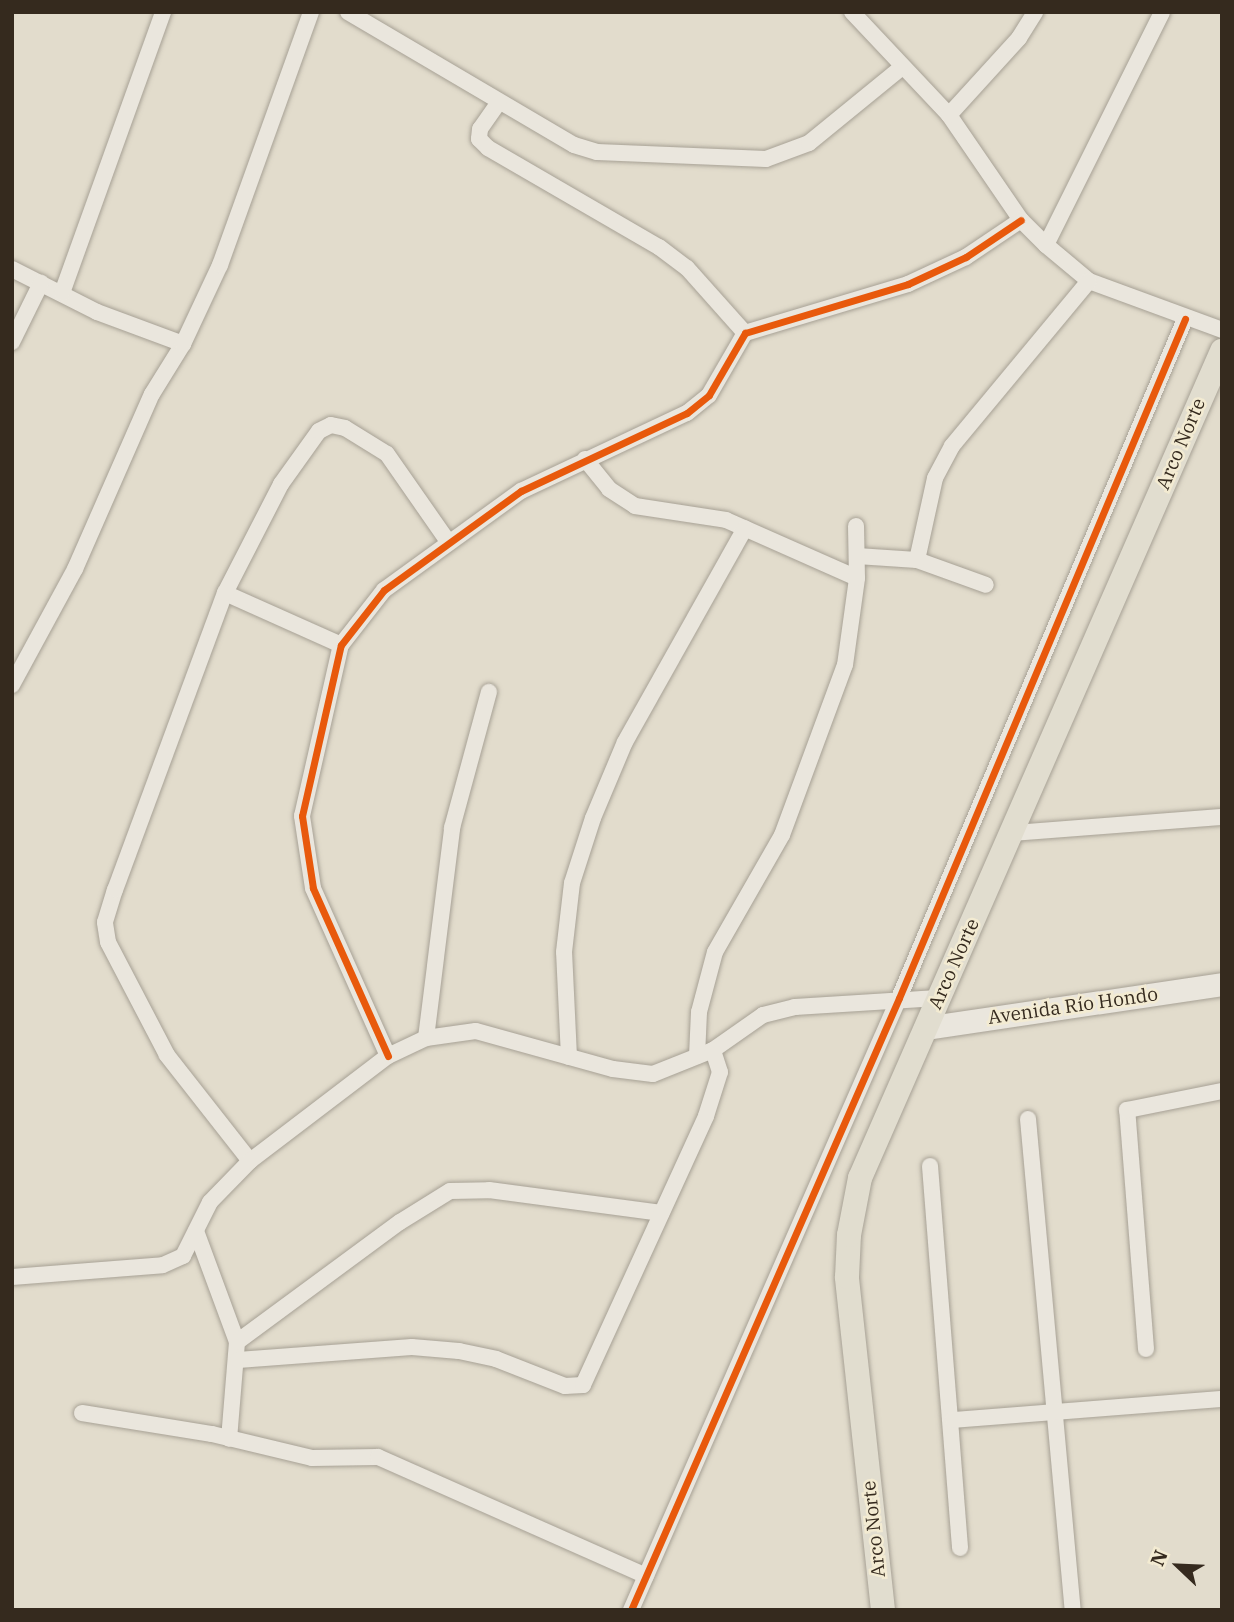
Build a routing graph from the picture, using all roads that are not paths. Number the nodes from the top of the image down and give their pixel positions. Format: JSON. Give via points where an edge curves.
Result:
{"nodes":[{"id":1,"x":163,"y":12,"type":"edge"},
{"id":2,"x":310,"y":12,"type":"edge"},
{"id":3,"x":348,"y":12,"type":"edge"},
{"id":4,"x":1035,"y":12,"type":"edge"},
{"id":5,"x":1162,"y":12,"type":"edge"},
{"id":6,"x":859,"y":15,"type":"edge"},
{"id":7,"x":901,"y":68,"type":"junction"},
{"id":8,"x":499,"y":102,"type":"junction"},
{"id":9,"x":949,"y":115,"type":"junction"},
{"id":10,"x":1021,"y":220,"type":"junction"},
{"id":11,"x":1046,"y":245,"type":"junction"},
{"id":12,"x":12,"y":269,"type":"edge"},
{"id":13,"x":1089,"y":281,"type":"junction"},
{"id":14,"x":41,"y":283,"type":"junction"},
{"id":15,"x":62,"y":293,"type":"junction"},
{"id":16,"x":1185,"y":319,"type":"junction"},
{"id":17,"x":1222,"y":330,"type":"edge"},
{"id":18,"x":745,"y":333,"type":"junction"},
{"id":19,"x":12,"y":342,"type":"edge"},
{"id":20,"x":183,"y":344,"type":"junction"},
{"id":21,"x":1222,"y":351,"type":"edge"},
{"id":22,"x":585,"y":459,"type":"junction"},
{"id":23,"x":856,"y":526,"type":"dead end"},
{"id":24,"x":745,"y":528,"type":"junction"},
{"id":25,"x":449,"y":543,"type":"junction"},
{"id":26,"x":857,"y":556,"type":"junction"},
{"id":27,"x":917,"y":560,"type":"junction"},
{"id":28,"x":857,"y":578,"type":"junction"},
{"id":29,"x":986,"y":585,"type":"dead end"},
{"id":30,"x":225,"y":593,"type":"junction"},
{"id":31,"x":341,"y":645,"type":"junction"},
{"id":32,"x":12,"y":685,"type":"edge"},
{"id":33,"x":489,"y":692,"type":"dead end"},
{"id":34,"x":1222,"y":817,"type":"edge"},
{"id":35,"x":1013,"y":833,"type":"junction"},
{"id":36,"x":1222,"y":984,"type":"edge"},
{"id":37,"x":899,"y":998,"type":"junction"},
{"id":38,"x":938,"y":998,"type":"junction"},
{"id":39,"x":925,"y":1028,"type":"junction"},
{"id":40,"x":426,"y":1038,"type":"junction"},
{"id":41,"x":713,"y":1050,"type":"junction"},
{"id":42,"x":388,"y":1056,"type":"junction"},
{"id":43,"x":697,"y":1056,"type":"junction"},
{"id":44,"x":569,"y":1057,"type":"junction"},
{"id":45,"x":1222,"y":1091,"type":"edge"},
{"id":46,"x":1028,"y":1119,"type":"dead end"},
{"id":47,"x":250,"y":1161,"type":"junction"},
{"id":48,"x":930,"y":1166,"type":"dead end"},
{"id":49,"x":661,"y":1213,"type":"junction"},
{"id":50,"x":196,"y":1231,"type":"junction"},
{"id":51,"x":12,"y":1277,"type":"edge"},
{"id":52,"x":237,"y":1342,"type":"junction"},
{"id":53,"x":1146,"y":1349,"type":"dead end"},
{"id":54,"x":238,"y":1360,"type":"junction"},
{"id":55,"x":1222,"y":1399,"type":"edge"},
{"id":56,"x":82,"y":1413,"type":"dead end"},
{"id":57,"x":1055,"y":1415,"type":"junction"},
{"id":58,"x":953,"y":1420,"type":"junction"},
{"id":59,"x":229,"y":1439,"type":"junction"},
{"id":60,"x":960,"y":1548,"type":"dead end"},
{"id":61,"x":646,"y":1576,"type":"junction"},
{"id":62,"x":631,"y":1610,"type":"edge"},
{"id":63,"x":883,"y":1610,"type":"edge"},
{"id":64,"x":1073,"y":1610,"type":"edge"}],
"edges":[{"from":1,"to":15,"type":"street"},
{"from":2,"to":20,"type":"street","via":[[220,265]]},
{"from":3,"to":8,"type":"street"},
{"from":4,"to":9,"type":"street","via":[[1019,38]]},
{"from":5,"to":11,"type":"street"},
{"from":6,"to":7,"type":"street"},
{"from":7,"to":8,"type":"street","via":[[809,143],[766,159],[597,152],[574,145]]},
{"from":7,"to":9,"type":"street"},
{"from":8,"to":18,"type":"street","via":[[480,129],[479,139],[488,148],[659,247],[687,268]]},
{"from":9,"to":10,"type":"street"},
{"from":10,"to":11,"type":"street"},
{"from":10,"to":18,"type":"street","via":[[967,257],[908,284]]},
{"from":11,"to":13,"type":"street"},
{"from":12,"to":14,"type":"street"},
{"from":13,"to":16,"type":"street"},
{"from":13,"to":27,"type":"street","via":[[951,446],[935,478]]},
{"from":14,"to":15,"type":"street"},
{"from":14,"to":19,"type":"street"},
{"from":15,"to":20,"type":"street"},
{"from":16,"to":17,"type":"street"},
{"from":16,"to":37,"type":"street"},
{"from":18,"to":22,"type":"street","via":[[709,395],[687,413]]},
{"from":20,"to":32,"type":"street","via":[[152,394],[75,569]]},
{"from":21,"to":35,"type":"main road","name":"Arco Norte"},
{"from":22,"to":24,"type":"street","via":[[609,489],[635,506],[726,520]]},
{"from":22,"to":25,"type":"street","via":[[521,491]]},
{"from":23,"to":26,"type":"street"},
{"from":24,"to":28,"type":"street"},
{"from":24,"to":44,"type":"street","via":[[625,742],[584,844],[572,883],[564,952]]},
{"from":25,"to":30,"type":"street","via":[[387,454],[367,438],[331,425],[319,431],[281,484]]},
{"from":25,"to":31,"type":"street","via":[[384,590]]},
{"from":26,"to":27,"type":"street"},
{"from":26,"to":28,"type":"street"},
{"from":27,"to":29,"type":"street"},
{"from":28,"to":43,"type":"street","via":[[845,665],[782,835],[715,952],[699,1012]]},
{"from":30,"to":31,"type":"street"},
{"from":30,"to":47,"type":"street","via":[[105,922],[108,942],[167,1055]]},
{"from":31,"to":42,"type":"street","via":[[302,816],[313,888]]},
{"from":33,"to":40,"type":"street","via":[[452,828]]},
{"from":34,"to":35,"type":"street"},
{"from":35,"to":38,"type":"main road","name":"Arco Norte"},
{"from":36,"to":39,"type":"main road","name":"Avenida Río Hondo"},
{"from":37,"to":38,"type":"street"},
{"from":37,"to":41,"type":"street","via":[[795,1007],[763,1015]]},
{"from":37,"to":61,"type":"street"},
{"from":38,"to":39,"type":"main road","name":"Arco Norte"},
{"from":39,"to":63,"type":"main road","name":"Arco Norte","via":[[860,1178],[849,1235],[847,1277]]},
{"from":40,"to":42,"type":"street"},
{"from":40,"to":44,"type":"street","via":[[475,1031]]},
{"from":41,"to":43,"type":"street"},
{"from":41,"to":49,"type":"street","via":[[720,1072],[718,1085]]},
{"from":42,"to":47,"type":"street"},
{"from":43,"to":44,"type":"street","via":[[653,1074]]},
{"from":45,"to":53,"type":"street","via":[[1127,1110]]},
{"from":46,"to":57,"type":"street"},
{"from":47,"to":50,"type":"street","via":[[210,1202]]},
{"from":48,"to":58,"type":"street"},
{"from":49,"to":52,"type":"street","via":[[489,1190],[450,1191],[400,1222]]},
{"from":49,"to":54,"type":"street","via":[[590,1373],[575,1389],[459,1350],[412,1348]]},
{"from":50,"to":51,"type":"street","via":[[183,1256],[163,1265]]},
{"from":50,"to":52,"type":"street"},
{"from":52,"to":54,"type":"street"},
{"from":54,"to":59,"type":"street"},
{"from":55,"to":57,"type":"street"},
{"from":56,"to":59,"type":"street"},
{"from":57,"to":58,"type":"street"},
{"from":57,"to":64,"type":"street"},
{"from":58,"to":60,"type":"street"},
{"from":59,"to":61,"type":"street","via":[[312,1458],[378,1457]]},
{"from":61,"to":62,"type":"street"}]}
